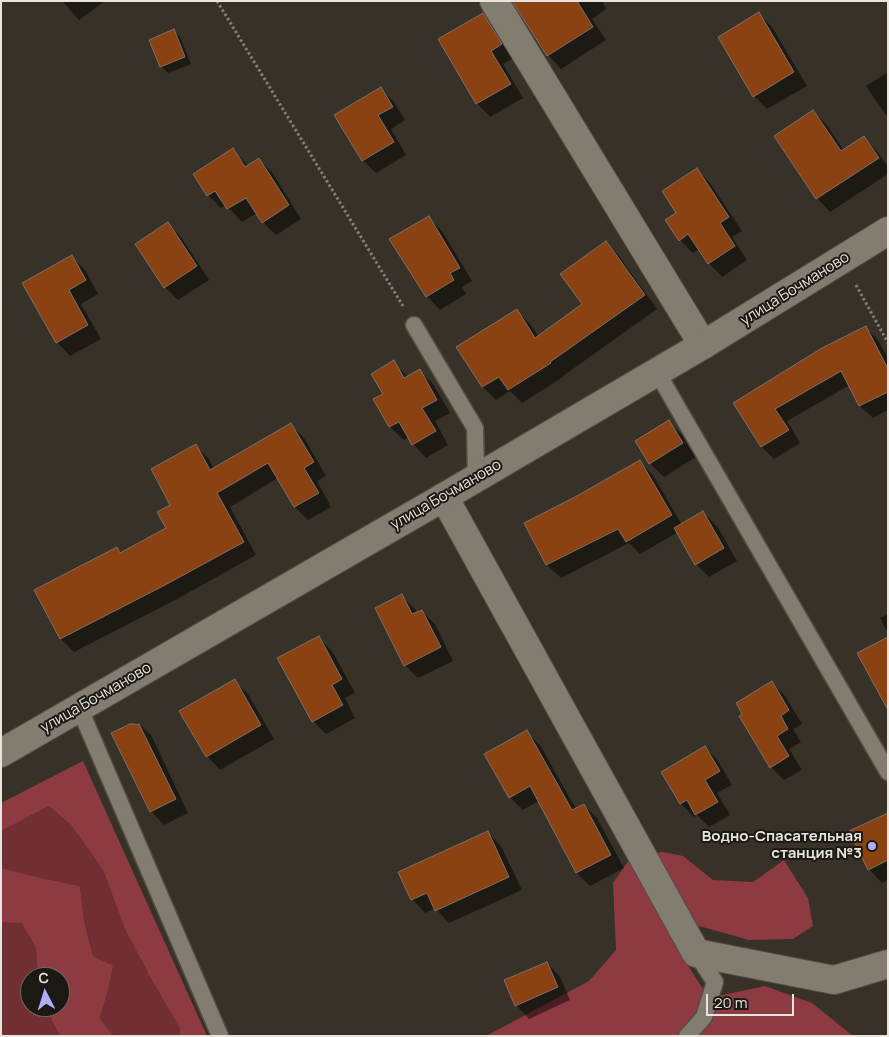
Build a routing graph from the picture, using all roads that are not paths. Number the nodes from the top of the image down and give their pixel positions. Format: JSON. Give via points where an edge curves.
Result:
{"nodes":[{"id":1,"x":494,"y":1,"type":"edge"},
{"id":2,"x":888,"y":231,"type":"edge"},
{"id":3,"x":414,"y":325,"type":"road end"},
{"id":4,"x":703,"y":345,"type":"junction"},
{"id":5,"x":658,"y":372,"type":"junction"},
{"id":6,"x":476,"y":478,"type":"junction"},
{"id":7,"x":444,"y":497,"type":"junction"},
{"id":8,"x":79,"y":707,"type":"junction"},
{"id":9,"x":1,"y":753,"type":"edge"},
{"id":10,"x":888,"y":772,"type":"edge"},
{"id":11,"x":696,"y":953,"type":"junction"},
{"id":12,"x":888,"y":964,"type":"edge"},
{"id":13,"x":220,"y":1036,"type":"edge"},
{"id":14,"x":687,"y":1036,"type":"edge"}],
"edges":[{"from":1,"to":4,"type":"street"},
{"from":2,"to":4,"type":"street","name":"улица Бочманово"},
{"from":3,"to":6,"type":"lane","via":[[475,428]]},
{"from":4,"to":5,"type":"street","name":"улица Бочманово"},
{"from":5,"to":6,"type":"street","name":"улица Бочманово"},
{"from":5,"to":10,"type":"lane"},
{"from":6,"to":7,"type":"street","name":"улица Бочманово"},
{"from":7,"to":8,"type":"street","name":"улица Бочманово"},
{"from":7,"to":11,"type":"street"},
{"from":8,"to":9,"type":"street","name":"улица Бочманово"},
{"from":8,"to":13,"type":"lane"},
{"from":11,"to":12,"type":"street","via":[[834,980]]},
{"from":11,"to":14,"type":"lane","via":[[715,982],[704,1017]]}]}
